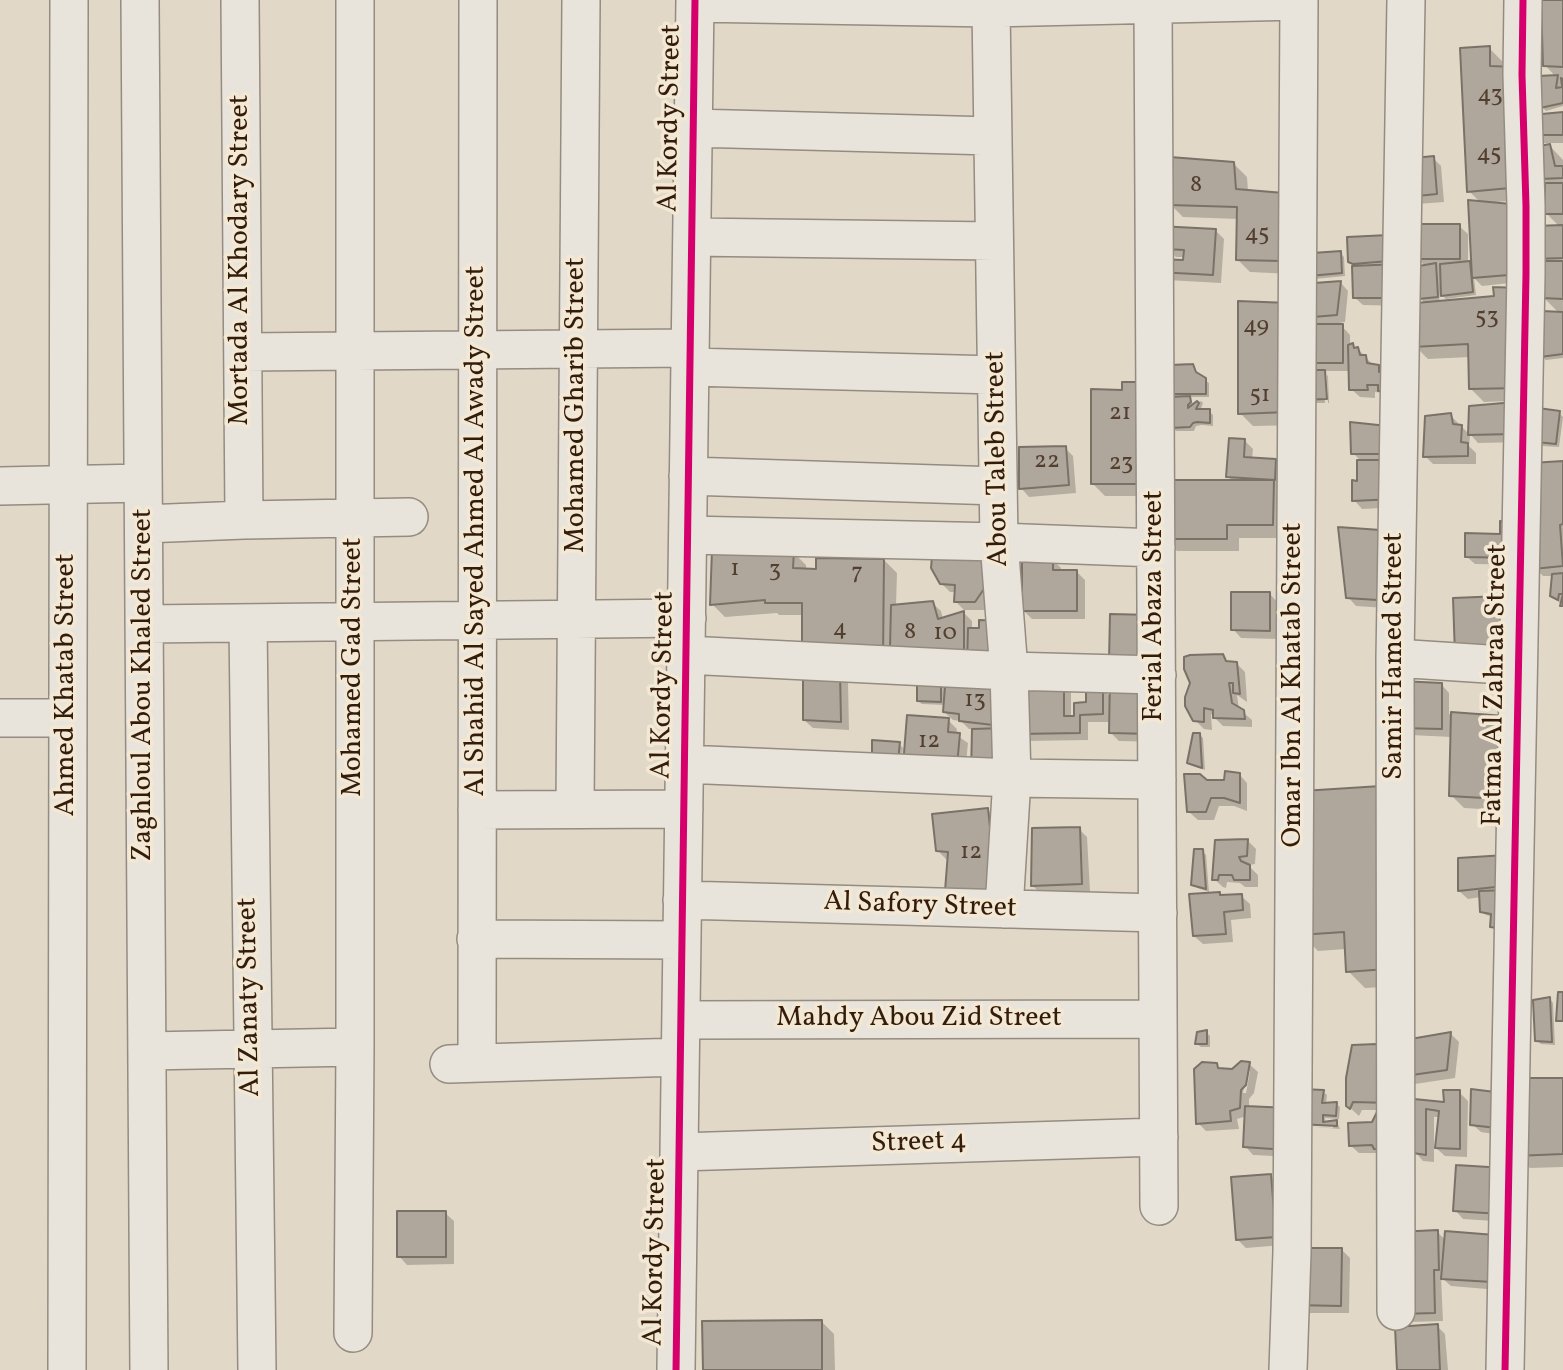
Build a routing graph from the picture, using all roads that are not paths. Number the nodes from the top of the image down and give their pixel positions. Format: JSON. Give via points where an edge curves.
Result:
{"nodes":[{"id":1,"x":69,"y":0,"type":"edge"},
{"id":2,"x":140,"y":0,"type":"edge"},
{"id":3,"x":240,"y":0,"type":"edge"},
{"id":4,"x":355,"y":0,"type":"edge"},
{"id":5,"x":478,"y":0,"type":"edge"},
{"id":6,"x":581,"y":0,"type":"edge"},
{"id":7,"x":1299,"y":0,"type":"edge"},
{"id":8,"x":1406,"y":0,"type":"edge"},
{"id":9,"x":1523,"y":0,"type":"edge"},
{"id":10,"x":695,"y":2,"type":"edge"},
{"id":11,"x":814,"y":2,"type":"edge"},
{"id":12,"x":945,"y":3,"type":"edge"},
{"id":13,"x":1176,"y":3,"type":"edge"},
{"id":14,"x":1065,"y":4,"type":"edge"},
{"id":15,"x":991,"y":8,"type":"junction"},
{"id":16,"x":693,"y":128,"type":"junction"},
{"id":17,"x":992,"y":136,"type":"junction"},
{"id":18,"x":692,"y":237,"type":"junction"},
{"id":19,"x":994,"y":242,"type":"junction"},
{"id":20,"x":579,"y":349,"type":"junction"},
{"id":21,"x":478,"y":350,"type":"junction"},
{"id":22,"x":355,"y":351,"type":"junction"},
{"id":23,"x":243,"y":352,"type":"junction"},
{"id":24,"x":690,"y":358,"type":"junction"},
{"id":25,"x":996,"y":375,"type":"junction"},
{"id":26,"x":688,"y":476,"type":"junction"},
{"id":27,"x":143,"y":484,"type":"junction"},
{"id":28,"x":69,"y":485,"type":"junction"},
{"id":29,"x":0,"y":486,"type":"edge"},
{"id":30,"x":998,"y":486,"type":"junction"},
{"id":31,"x":409,"y":517,"type":"dead end"},
{"id":32,"x":355,"y":519,"type":"junction"},
{"id":33,"x":244,"y":520,"type":"junction"},
{"id":34,"x":144,"y":524,"type":"junction"},
{"id":35,"x":688,"y":535,"type":"junction"},
{"id":36,"x":999,"y":541,"type":"junction"},
{"id":37,"x":1156,"y":548,"type":"junction"},
{"id":38,"x":687,"y":618,"type":"junction"},
{"id":39,"x":576,"y":619,"type":"junction"},
{"id":40,"x":477,"y":621,"type":"junction"},
{"id":41,"x":355,"y":622,"type":"junction"},
{"id":42,"x":248,"y":623,"type":"junction"},
{"id":43,"x":144,"y":624,"type":"junction"},
{"id":44,"x":686,"y":654,"type":"junction"},
{"id":45,"x":1395,"y":657,"type":"junction"},
{"id":46,"x":1518,"y":666,"type":"junction"},
{"id":47,"x":1009,"y":671,"type":"junction"},
{"id":48,"x":1157,"y":674,"type":"junction"},
{"id":49,"x":0,"y":718,"type":"edge"},
{"id":50,"x":68,"y":718,"type":"junction"},
{"id":51,"x":684,"y":764,"type":"junction"},
{"id":52,"x":1012,"y":778,"type":"junction"},
{"id":53,"x":1157,"y":780,"type":"junction"},
{"id":54,"x":684,"y":808,"type":"junction"},
{"id":55,"x":575,"y":809,"type":"junction"},
{"id":56,"x":477,"y":810,"type":"junction"},
{"id":57,"x":682,"y":900,"type":"junction"},
{"id":58,"x":1004,"y":909,"type":"junction"},
{"id":59,"x":1158,"y":913,"type":"junction"},
{"id":60,"x":476,"y":939,"type":"junction"},
{"id":61,"x":681,"y":940,"type":"junction"},
{"id":62,"x":1158,"y":1019,"type":"junction"},
{"id":63,"x":681,"y":1020,"type":"junction"},
{"id":64,"x":355,"y":1047,"type":"junction"},
{"id":65,"x":252,"y":1049,"type":"junction"},
{"id":66,"x":147,"y":1051,"type":"junction"},
{"id":67,"x":680,"y":1057,"type":"junction"},
{"id":68,"x":1159,"y":1136,"type":"junction"},
{"id":69,"x":679,"y":1152,"type":"junction"},
{"id":70,"x":1159,"y":1206,"type":"dead end"},
{"id":71,"x":1396,"y":1311,"type":"dead end"},
{"id":72,"x":352,"y":1333,"type":"dead end"},
{"id":73,"x":67,"y":1370,"type":"edge"},
{"id":74,"x":149,"y":1370,"type":"edge"},
{"id":75,"x":257,"y":1370,"type":"edge"},
{"id":76,"x":676,"y":1370,"type":"edge"},
{"id":77,"x":1288,"y":1370,"type":"edge"},
{"id":78,"x":1505,"y":1370,"type":"edge"}],
"edges":[{"from":1,"to":28,"type":"street","name":"Ahmed Khatab Street"},
{"from":2,"to":27,"type":"street","name":"Zaghloul Abou Khaled Street"},
{"from":3,"to":23,"type":"street","name":"Mortada Al Khodary Street"},
{"from":4,"to":22,"type":"street","name":"Mohamed Gad Street"},
{"from":5,"to":21,"type":"street","name":"Al Shahid Al Sayed Ahmed Al Awady Street"},
{"from":6,"to":20,"type":"street","name":"Mohamed Gharib Street"},
{"from":7,"to":13,"type":"street"},
{"from":7,"to":77,"type":"street","name":"Omar Ibn Al Khatab Street"},
{"from":8,"to":45,"type":"street","name":"Samir Hamed Street"},
{"from":9,"to":46,"type":"street","name":"Fatma Al Zahraa Street","via":[[1526,206]]},
{"from":10,"to":11,"type":"street"},
{"from":10,"to":16,"type":"street","name":"Al Kordy Street"},
{"from":11,"to":12,"type":"street"},
{"from":12,"to":15,"type":"street"},
{"from":13,"to":14,"type":"street"},
{"from":13,"to":37,"type":"street","name":"Ferial Abaza Street"},
{"from":14,"to":15,"type":"street"},
{"from":15,"to":17,"type":"street","name":"Abou Taleb Street"},
{"from":16,"to":17,"type":"street"},
{"from":16,"to":18,"type":"street","name":"Al Kordy Street"},
{"from":17,"to":19,"type":"street","name":"Abou Taleb Street"},
{"from":18,"to":19,"type":"street"},
{"from":18,"to":24,"type":"street","name":"Al Kordy Street"},
{"from":19,"to":25,"type":"street","name":"Abou Taleb Street"},
{"from":20,"to":21,"type":"street"},
{"from":20,"to":24,"type":"street"},
{"from":20,"to":39,"type":"street","name":"Mohamed Gharib Street"},
{"from":21,"to":22,"type":"street"},
{"from":21,"to":40,"type":"street","name":"Al Shahid Al Sayed Ahmed Al Awady Street"},
{"from":22,"to":23,"type":"street"},
{"from":22,"to":32,"type":"street","name":"Mohamed Gad Street"},
{"from":23,"to":33,"type":"street","name":"Mortada Al Khodary Street"},
{"from":24,"to":25,"type":"street"},
{"from":24,"to":26,"type":"street","name":"Al Kordy Street"},
{"from":25,"to":30,"type":"street","name":"Abou Taleb Street"},
{"from":26,"to":30,"type":"street"},
{"from":26,"to":35,"type":"street","name":"Al Kordy Street"},
{"from":27,"to":28,"type":"street"},
{"from":27,"to":34,"type":"street","name":"Zaghloul Abou Khaled Street"},
{"from":28,"to":29,"type":"street"},
{"from":28,"to":50,"type":"street","name":"Ahmed Khatab Street"},
{"from":30,"to":36,"type":"street","name":"Abou Taleb Street"},
{"from":31,"to":32,"type":"street"},
{"from":32,"to":33,"type":"street"},
{"from":32,"to":41,"type":"street","name":"Mohamed Gad Street"},
{"from":33,"to":34,"type":"street"},
{"from":34,"to":43,"type":"street","name":"Zaghloul Abou Khaled Street"},
{"from":35,"to":36,"type":"street"},
{"from":35,"to":38,"type":"street","name":"Al Kordy Street"},
{"from":36,"to":37,"type":"street"},
{"from":36,"to":47,"type":"street","name":"Abou Taleb Street"},
{"from":37,"to":48,"type":"street","name":"Ferial Abaza Street"},
{"from":38,"to":39,"type":"street"},
{"from":38,"to":44,"type":"street","name":"Al Kordy Street"},
{"from":39,"to":40,"type":"street"},
{"from":39,"to":55,"type":"street","name":"Mohamed Gharib Street"},
{"from":40,"to":41,"type":"street"},
{"from":40,"to":56,"type":"street","name":"Al Shahid Al Sayed Ahmed Al Awady Street"},
{"from":41,"to":42,"type":"street"},
{"from":41,"to":64,"type":"street","name":"Mohamed Gad Street"},
{"from":42,"to":43,"type":"street"},
{"from":42,"to":65,"type":"street","name":"Al Zanaty Street"},
{"from":43,"to":66,"type":"street","name":"Zaghloul Abou Khaled Street"},
{"from":44,"to":47,"type":"street"},
{"from":44,"to":51,"type":"street","name":"Al Kordy Street"},
{"from":45,"to":46,"type":"street"},
{"from":45,"to":71,"type":"street","name":"Samir Hamed Street"},
{"from":46,"to":78,"type":"street","name":"Fatma Al Zahraa Street"},
{"from":47,"to":48,"type":"street"},
{"from":47,"to":52,"type":"street","name":"Abou Taleb Street"},
{"from":48,"to":53,"type":"street","name":"Ferial Abaza Street"},
{"from":49,"to":50,"type":"street"},
{"from":50,"to":73,"type":"street","name":"Ahmed Khatab Street"},
{"from":51,"to":52,"type":"street"},
{"from":51,"to":54,"type":"street","name":"Al Kordy Street"},
{"from":52,"to":53,"type":"street"},
{"from":52,"to":58,"type":"street","name":"Abou Taleb Street"},
{"from":53,"to":59,"type":"street","name":"Ferial Abaza Street"},
{"from":54,"to":55,"type":"street"},
{"from":54,"to":57,"type":"street","name":"Al Kordy Street"},
{"from":55,"to":56,"type":"street"},
{"from":56,"to":60,"type":"street","name":"Al Shahid Al Sayed Ahmed Al Awady Street"},
{"from":57,"to":58,"type":"street","name":"Al Safory Street"},
{"from":57,"to":61,"type":"street","name":"Al Kordy Street"},
{"from":58,"to":59,"type":"street","name":"Al Safory Street"},
{"from":59,"to":62,"type":"street","name":"Ferial Abaza Street"},
{"from":60,"to":61,"type":"street"},
{"from":60,"to":67,"type":"street","name":"Al Shahid Al Sayed Ahmed Al Awady Street","via":[[463,1063]]},
{"from":61,"to":63,"type":"street","name":"Al Kordy Street"},
{"from":62,"to":63,"type":"street","name":"Mahdy Abou Zid Street"},
{"from":62,"to":68,"type":"street","name":"Ferial Abaza Street"},
{"from":63,"to":67,"type":"street","name":"Al Kordy Street"},
{"from":64,"to":65,"type":"street"},
{"from":64,"to":72,"type":"street","name":"Mohamed Gad Street"},
{"from":65,"to":66,"type":"street"},
{"from":65,"to":75,"type":"street","name":"Al Zanaty Street"},
{"from":66,"to":74,"type":"street","name":"Zaghloul Abou Khaled Street"},
{"from":67,"to":69,"type":"street","name":"Al Kordy Street"},
{"from":68,"to":69,"type":"street","name":"Street 4"},
{"from":68,"to":70,"type":"street","name":"Ferial Abaza Street"},
{"from":69,"to":76,"type":"street","name":"Al Kordy Street"}]}
